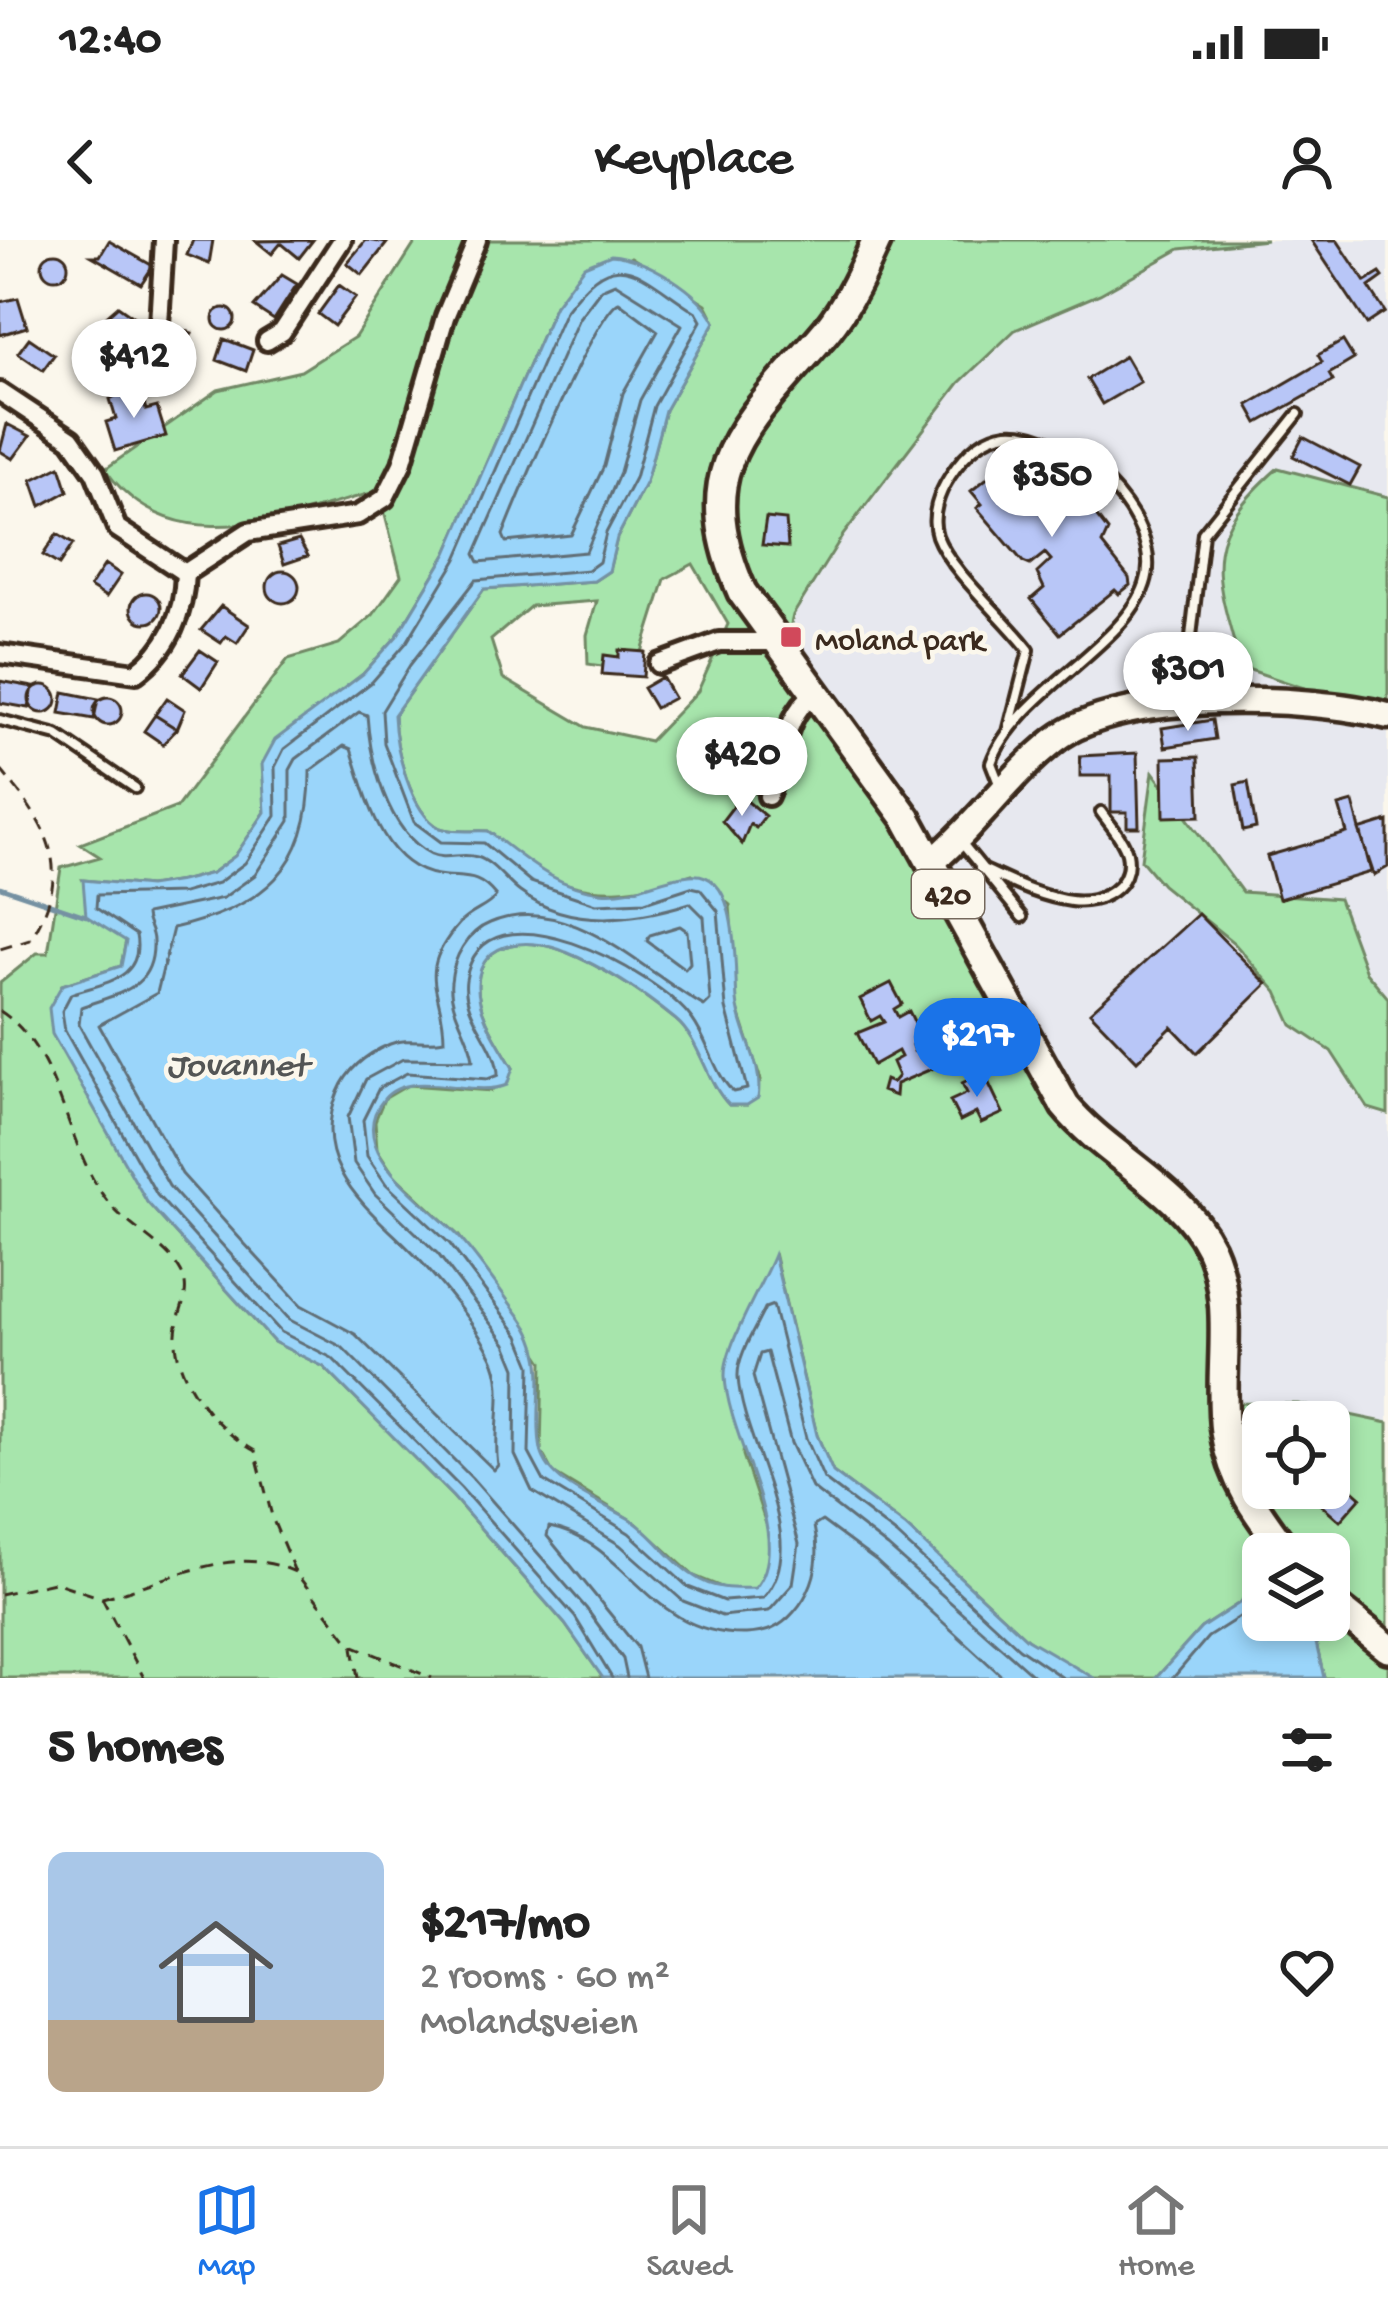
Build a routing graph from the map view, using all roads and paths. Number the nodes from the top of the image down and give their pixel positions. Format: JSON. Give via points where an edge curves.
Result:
{"nodes":[{"id":1,"x":164,"y":240,"type":"edge"},
{"id":2,"x":342,"y":240,"type":"edge"},
{"id":3,"x":477,"y":240,"type":"edge"},
{"id":4,"x":877,"y":240,"type":"edge"},
{"id":5,"x":267,"y":341,"type":"dead end"},
{"id":6,"x":156,"y":375,"type":"dead end"},
{"id":7,"x":0,"y":392,"type":"edge"},
{"id":8,"x":1298,"y":414,"type":"dead end"},
{"id":9,"x":185,"y":573,"type":"junction"},
{"id":10,"x":776,"y":642,"type":"junction"},
{"id":11,"x":0,"y":655,"type":"edge"},
{"id":12,"x":659,"y":664,"type":"dead end"},
{"id":13,"x":815,"y":693,"type":"junction"},
{"id":14,"x":1183,"y":705,"type":"junction"},
{"id":15,"x":1388,"y":716,"type":"edge"},
{"id":16,"x":0,"y":720,"type":"edge"},
{"id":17,"x":1008,"y":732,"type":"junction"},
{"id":18,"x":0,"y":769,"type":"edge"},
{"id":19,"x":135,"y":788,"type":"dead end"},
{"id":20,"x":1003,"y":789,"type":"junction"},
{"id":21,"x":768,"y":796,"type":"dead end"},
{"id":22,"x":1101,"y":812,"type":"dead end"},
{"id":23,"x":959,"y":840,"type":"junction"},
{"id":24,"x":931,"y":863,"type":"junction"},
{"id":25,"x":980,"y":868,"type":"junction"},
{"id":26,"x":1022,"y":917,"type":"dead end"},
{"id":27,"x":0,"y":949,"type":"edge"},
{"id":28,"x":0,"y":1011,"type":"edge"},
{"id":29,"x":1273,"y":1533,"type":"edge"},
{"id":30,"x":295,"y":1572,"type":"junction"},
{"id":31,"x":0,"y":1594,"type":"edge"},
{"id":32,"x":102,"y":1598,"type":"junction"},
{"id":33,"x":1350,"y":1618,"type":"edge"},
{"id":34,"x":352,"y":1646,"type":"junction"},
{"id":35,"x":1388,"y":1648,"type":"edge"},
{"id":36,"x":144,"y":1678,"type":"edge"},
{"id":37,"x":358,"y":1678,"type":"edge"},
{"id":38,"x":432,"y":1678,"type":"edge"}],
"edges":[{"from":1,"to":6,"type":"street"},
{"from":2,"to":5,"type":"street","via":[[282,332]]},
{"from":3,"to":9,"type":"street","via":[[386,498],[358,515],[248,532]]},
{"from":4,"to":10,"type":"main road","number":"420","via":[[829,327],[752,412],[723,475],[728,562]]},
{"from":7,"to":9,"type":"street","via":[[71,439],[117,528]]},
{"from":8,"to":14,"type":"lane","via":[[1203,533]]},
{"from":9,"to":11,"type":"street","via":[[178,620],[136,673]]},
{"from":10,"to":12,"type":"street","via":[[718,642]]},
{"from":10,"to":13,"type":"main road","number":"420"},
{"from":13,"to":21,"type":"street","via":[[792,712]]},
{"from":13,"to":24,"type":"main road","number":"420","via":[[892,794]]},
{"from":14,"to":15,"type":"street","via":[[1341,704]]},
{"from":14,"to":20,"type":"street","via":[[1077,726]]},
{"from":16,"to":19,"type":"lane","via":[[57,734]]},
{"from":17,"to":17,"type":"lane","via":[[1138,598],[1148,560],[1143,525],[1111,485],[1031,436],[1006,434],[958,464],[934,522],[942,546],[1029,650]]},
{"from":17,"to":20,"type":"lane","via":[[991,763]]},
{"from":18,"to":27,"type":"path","via":[[54,850],[50,909],[30,940]]},
{"from":20,"to":23,"type":"street"},
{"from":22,"to":25,"type":"lane","via":[[1120,838],[1127,868],[1101,899],[1072,902]]},
{"from":23,"to":24,"type":"street"},
{"from":23,"to":25,"type":"lane"},
{"from":24,"to":29,"type":"main road","number":"420","via":[[1065,1106],[1208,1243],[1222,1288],[1230,1453]]},
{"from":25,"to":26,"type":"lane"},
{"from":28,"to":30,"type":"path","via":[[49,1074],[106,1201],[180,1268],[188,1290],[175,1339],[195,1394],[235,1441],[255,1451]]},
{"from":30,"to":32,"type":"path","via":[[251,1558]]},
{"from":30,"to":34,"type":"path"},
{"from":31,"to":32,"type":"path","via":[[54,1582]]},
{"from":32,"to":36,"type":"path"},
{"from":33,"to":35,"type":"main road"},
{"from":34,"to":37,"type":"path"},
{"from":34,"to":38,"type":"path"}]}
